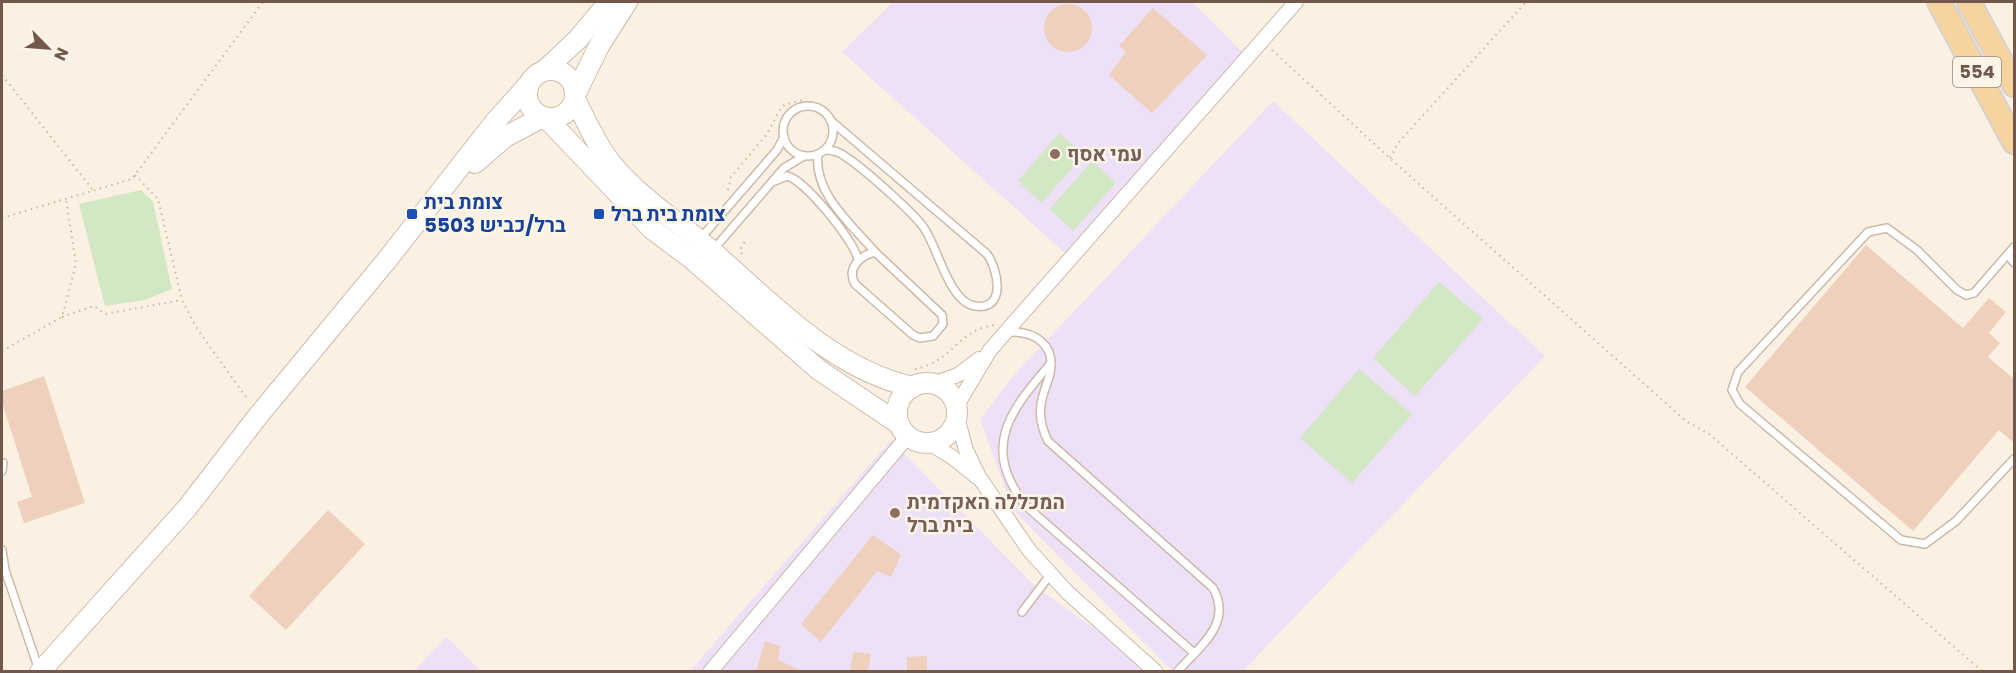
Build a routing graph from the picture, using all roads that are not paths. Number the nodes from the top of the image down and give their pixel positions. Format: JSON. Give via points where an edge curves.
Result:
{"nodes":[{"id":1,"x":609,"y":2,"type":"edge"},
{"id":2,"x":627,"y":2,"type":"edge"},
{"id":3,"x":1296,"y":2,"type":"edge"},
{"id":4,"x":1939,"y":2,"type":"edge"},
{"id":5,"x":1969,"y":2,"type":"edge"},
{"id":6,"x":544,"y":71,"type":"junction"},
{"id":7,"x":528,"y":85,"type":"junction"},
{"id":8,"x":2014,"y":85,"type":"edge"},
{"id":9,"x":576,"y":96,"type":"junction"},
{"id":10,"x":545,"y":118,"type":"junction"},
{"id":11,"x":831,"y":120,"type":"junction"},
{"id":12,"x":784,"y":137,"type":"junction"},
{"id":13,"x":2014,"y":142,"type":"edge"},
{"id":14,"x":821,"y":152,"type":"junction"},
{"id":15,"x":804,"y":156,"type":"junction"},
{"id":16,"x":453,"y":178,"type":"junction"},
{"id":17,"x":772,"y":182,"type":"junction"},
{"id":18,"x":706,"y":246,"type":"junction"},
{"id":19,"x":2014,"y":247,"type":"edge"},
{"id":20,"x":875,"y":252,"type":"junction"},
{"id":21,"x":2008,"y":255,"type":"junction"},
{"id":22,"x":692,"y":260,"type":"junction"},
{"id":23,"x":858,"y":260,"type":"junction"},
{"id":24,"x":2014,"y":263,"type":"edge"},
{"id":25,"x":1000,"y":328,"type":"junction"},
{"id":26,"x":990,"y":350,"type":"junction"},
{"id":27,"x":1051,"y":363,"type":"junction"},
{"id":28,"x":913,"y":378,"type":"junction"},
{"id":29,"x":933,"y":384,"type":"junction"},
{"id":30,"x":957,"y":412,"type":"junction"},
{"id":31,"x":904,"y":430,"type":"junction"},
{"id":32,"x":929,"y":443,"type":"junction"},
{"id":33,"x":2014,"y":459,"type":"edge"},
{"id":34,"x":983,"y":483,"type":"junction"},
{"id":35,"x":2,"y":550,"type":"edge"},
{"id":36,"x":1050,"y":575,"type":"junction"},
{"id":37,"x":1023,"y":612,"type":"dead end"},
{"id":38,"x":1194,"y":653,"type":"junction"},
{"id":39,"x":40,"y":671,"type":"edge"},
{"id":40,"x":710,"y":672,"type":"edge"},
{"id":41,"x":1156,"y":672,"type":"edge"},
{"id":42,"x":1177,"y":672,"type":"edge"}],
"edges":[{"from":1,"to":6,"type":"main road"},
{"from":2,"to":9,"type":"main road","via":[[599,46]]},
{"from":3,"to":25,"type":"street"},
{"from":4,"to":13,"type":"main road","number":"554"},
{"from":5,"to":8,"type":"main road","number":"554"},
{"from":6,"to":7,"type":"main road"},
{"from":6,"to":9,"type":"main road","via":[[566,74],[573,82]]},
{"from":7,"to":10,"type":"main road","via":[[530,107]]},
{"from":7,"to":16,"type":"main road"},
{"from":9,"to":10,"type":"main road","via":[[568,113]]},
{"from":9,"to":18,"type":"main road","via":[[594,138],[611,163]]},
{"from":10,"to":16,"type":"main road","via":[[505,137]]},
{"from":10,"to":22,"type":"main road","via":[[652,229]]},
{"from":11,"to":12,"type":"lane","via":[[817,107],[801,107],[785,122]]},
{"from":11,"to":14,"type":"lane","via":[[832,137]]},
{"from":11,"to":14,"type":"lane","via":[[987,254],[998,275],[994,299],[973,306],[959,297],[923,227],[847,157]]},
{"from":12,"to":15,"type":"lane","via":[[791,150]]},
{"from":12,"to":18,"type":"lane"},
{"from":14,"to":15,"type":"lane"},
{"from":14,"to":20,"type":"lane","via":[[817,172],[824,189]]},
{"from":15,"to":17,"type":"lane","via":[[793,160]]},
{"from":16,"to":39,"type":"main road","via":[[187,508]]},
{"from":17,"to":18,"type":"lane"},
{"from":17,"to":23,"type":"lane","via":[[787,176],[803,184],[854,246]]},
{"from":18,"to":22,"type":"lane"},
{"from":18,"to":22,"type":"lane"},
{"from":18,"to":28,"type":"main road","via":[[828,349],[879,376]]},
{"from":19,"to":21,"type":"lane"},
{"from":20,"to":23,"type":"lane"},
{"from":20,"to":23,"type":"lane","via":[[942,315],[943,324],[933,336],[913,335],[855,284],[852,271]]},
{"from":21,"to":24,"type":"lane"},
{"from":21,"to":33,"type":"lane","via":[[1974,293],[1966,295],[1887,228],[1868,232],[1738,372],[1732,390],[1740,404],[1901,540],[1924,544],[1956,521]]},
{"from":22,"to":31,"type":"main road","via":[[819,370]]},
{"from":25,"to":26,"type":"street"},
{"from":25,"to":27,"type":"lane","via":[[1039,339],[1048,347]]},
{"from":26,"to":29,"type":"street","via":[[958,375]]},
{"from":26,"to":30,"type":"street"},
{"from":27,"to":38,"type":"lane","via":[[1040,417],[1048,441],[1213,588],[1220,601],[1217,625]]},
{"from":27,"to":38,"type":"lane","via":[[1022,397],[1006,424],[1002,452],[1011,485],[1026,506]]},
{"from":28,"to":29,"type":"main road"},
{"from":28,"to":31,"type":"main road","via":[[897,409]]},
{"from":29,"to":30,"type":"main road","via":[[947,391]]},
{"from":30,"to":32,"type":"main road","via":[[949,434]]},
{"from":30,"to":34,"type":"street","via":[[966,450]]},
{"from":31,"to":32,"type":"main road","via":[[915,441]]},
{"from":31,"to":40,"type":"street"},
{"from":32,"to":34,"type":"street"},
{"from":34,"to":36,"type":"street"},
{"from":35,"to":39,"type":"lane","via":[[4,570]]},
{"from":36,"to":37,"type":"lane"},
{"from":36,"to":41,"type":"street"},
{"from":38,"to":42,"type":"lane"}]}
